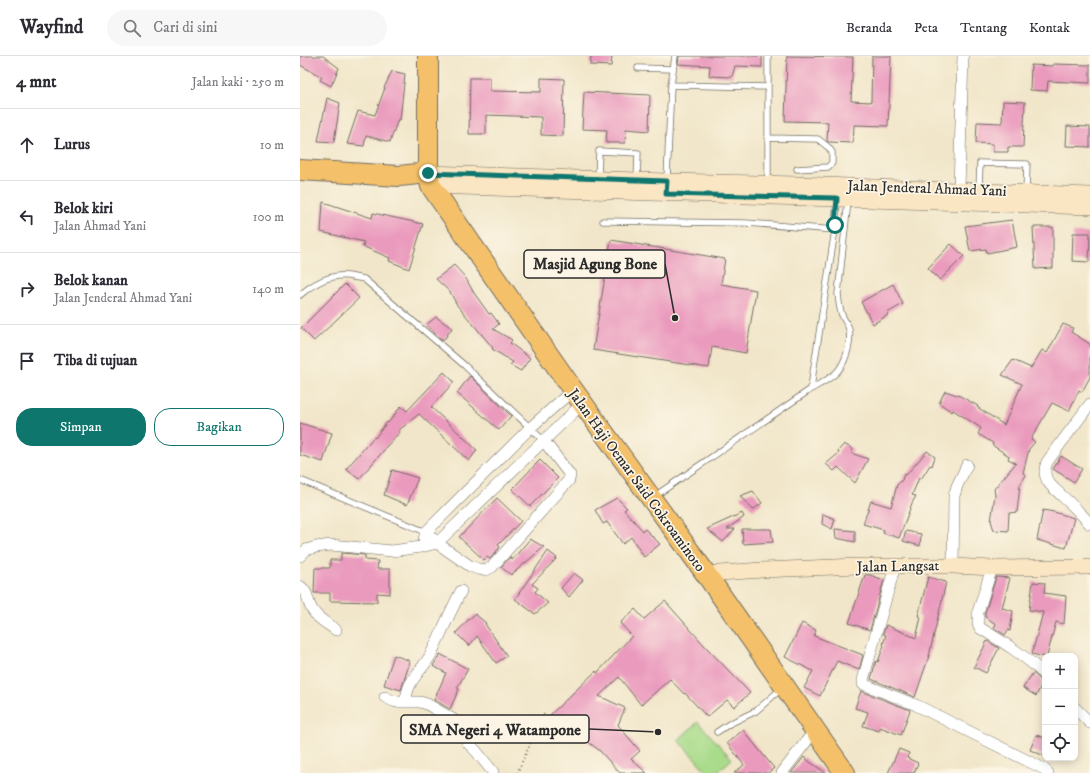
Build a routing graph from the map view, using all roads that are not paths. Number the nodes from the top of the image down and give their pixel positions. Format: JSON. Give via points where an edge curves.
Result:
{"nodes":[{"id":1,"x":428,"y":56,"type":"edge"},
{"id":2,"x":674,"y":56,"type":"edge"},
{"id":3,"x":768,"y":56,"type":"edge"},
{"id":4,"x":963,"y":56,"type":"edge"},
{"id":5,"x":638,"y":68,"type":"dead end"},
{"id":6,"x":673,"y":69,"type":"junction"},
{"id":7,"x":671,"y":85,"type":"junction"},
{"id":8,"x":768,"y":88,"type":"junction"},
{"id":9,"x":768,"y":138,"type":"junction"},
{"id":10,"x":300,"y":170,"type":"edge"},
{"id":11,"x":430,"y":179,"type":"junction"},
{"id":12,"x":598,"y":179,"type":"junction"},
{"id":13,"x":637,"y":180,"type":"junction"},
{"id":14,"x":796,"y":184,"type":"junction"},
{"id":15,"x":666,"y":187,"type":"junction"},
{"id":16,"x":959,"y":189,"type":"junction"},
{"id":17,"x":768,"y":190,"type":"junction"},
{"id":18,"x":979,"y":190,"type":"junction"},
{"id":19,"x":1026,"y":192,"type":"junction"},
{"id":20,"x":1090,"y":195,"type":"edge"},
{"id":21,"x":843,"y":198,"type":"junction"},
{"id":22,"x":1090,"y":207,"type":"edge"},
{"id":23,"x":603,"y":221,"type":"dead end"},
{"id":24,"x":835,"y":230,"type":"junction"},
{"id":25,"x":300,"y":295,"type":"edge"},
{"id":26,"x":811,"y":389,"type":"junction"},
{"id":27,"x":578,"y":396,"type":"junction"},
{"id":28,"x":1090,"y":404,"type":"edge"},
{"id":29,"x":530,"y":428,"type":"junction"},
{"id":30,"x":544,"y":441,"type":"junction"},
{"id":31,"x":967,"y":465,"type":"dead end"},
{"id":32,"x":300,"y":480,"type":"edge"},
{"id":33,"x":651,"y":499,"type":"junction"},
{"id":34,"x":1090,"y":524,"type":"edge"},
{"id":35,"x":426,"y":532,"type":"junction"},
{"id":36,"x":438,"y":543,"type":"junction"},
{"id":37,"x":421,"y":547,"type":"junction"},
{"id":38,"x":300,"y":556,"type":"edge"},
{"id":39,"x":895,"y":566,"type":"junction"},
{"id":40,"x":953,"y":566,"type":"junction"},
{"id":41,"x":1090,"y":567,"type":"edge"},
{"id":42,"x":992,"y":568,"type":"junction"},
{"id":43,"x":706,"y":574,"type":"junction"},
{"id":44,"x":300,"y":586,"type":"edge"},
{"id":45,"x":461,"y":591,"type":"dead end"},
{"id":46,"x":336,"y":630,"type":"dead end"},
{"id":47,"x":1042,"y":672,"type":"edge"},
{"id":48,"x":784,"y":686,"type":"junction"},
{"id":49,"x":385,"y":697,"type":"dead end"},
{"id":50,"x":406,"y":702,"type":"junction"},
{"id":51,"x":1078,"y":711,"type":"edge"},
{"id":52,"x":1090,"y":723,"type":"edge"},
{"id":53,"x":815,"y":730,"type":"junction"},
{"id":54,"x":717,"y":732,"type":"dead end"},
{"id":55,"x":490,"y":773,"type":"edge"},
{"id":56,"x":782,"y":773,"type":"edge"},
{"id":57,"x":845,"y":773,"type":"edge"},
{"id":58,"x":1048,"y":773,"type":"edge"}],
"edges":[{"from":1,"to":11,"type":"highway"},
{"from":2,"to":6,"type":"lane"},
{"from":3,"to":8,"type":"lane"},
{"from":4,"to":16,"type":"street"},
{"from":5,"to":6,"type":"lane"},
{"from":6,"to":7,"type":"lane"},
{"from":7,"to":8,"type":"lane"},
{"from":7,"to":15,"type":"lane"},
{"from":8,"to":9,"type":"lane"},
{"from":9,"to":14,"type":"lane","via":[[818,139],[832,152],[832,163],[828,167]]},
{"from":9,"to":17,"type":"lane"},
{"from":10,"to":11,"type":"highway"},
{"from":11,"to":12,"type":"main road"},
{"from":11,"to":15,"type":"main road"},
{"from":11,"to":27,"type":"highway","name":"Jalan Haji Oemar Said Cokroaminoto"},
{"from":12,"to":13,"type":"main road"},
{"from":12,"to":13,"type":"lane","via":[[599,151],[638,153]]},
{"from":13,"to":15,"type":"main road"},
{"from":14,"to":16,"type":"main road","name":"Jalan Jenderal Ahmad Yani"},
{"from":14,"to":17,"type":"main road"},
{"from":14,"to":21,"type":"main road"},
{"from":15,"to":17,"type":"main road"},
{"from":16,"to":18,"type":"main road","name":"Jalan Jenderal Ahmad Yani"},
{"from":18,"to":19,"type":"main road","name":"Jalan Jenderal Ahmad Yani"},
{"from":18,"to":19,"type":"lane","via":[[980,162],[1027,164]]},
{"from":19,"to":20,"type":"main road","name":"Jalan Jenderal Ahmad Yani"},
{"from":21,"to":22,"type":"main road"},
{"from":21,"to":24,"type":"lane"},
{"from":21,"to":26,"type":"lane","via":[[838,294],[842,315],[848,326],[849,342],[837,372]]},
{"from":23,"to":24,"type":"lane","via":[[746,223]]},
{"from":24,"to":26,"type":"lane"},
{"from":25,"to":29,"type":"lane","via":[[318,282],[333,277],[364,279],[464,365]]},
{"from":26,"to":33,"type":"lane"},
{"from":27,"to":29,"type":"street"},
{"from":27,"to":30,"type":"street"},
{"from":27,"to":33,"type":"highway","name":"Jalan Haji Oemar Said Cokroaminoto"},
{"from":28,"to":34,"type":"street","via":[[1047,462],[1045,473],[1051,486]]},
{"from":29,"to":30,"type":"lane"},
{"from":29,"to":35,"type":"street"},
{"from":30,"to":36,"type":"street"},
{"from":30,"to":36,"type":"street","via":[[570,475],[569,480],[492,567],[486,570],[470,566]]},
{"from":31,"to":40,"type":"street","via":[[954,496]]},
{"from":32,"to":35,"type":"lane"},
{"from":33,"to":43,"type":"highway","name":"Jalan Haji Oemar Said Cokroaminoto"},
{"from":35,"to":36,"type":"street"},
{"from":35,"to":37,"type":"street"},
{"from":36,"to":37,"type":"street"},
{"from":37,"to":38,"type":"street","via":[[392,551],[331,545],[306,550]]},
{"from":39,"to":40,"type":"main road","name":"Jalan Langsat"},
{"from":39,"to":43,"type":"main road","name":"Jalan Langsat"},
{"from":39,"to":58,"type":"street","via":[[863,684],[916,705]]},
{"from":40,"to":42,"type":"main road","name":"Jalan Langsat"},
{"from":41,"to":42,"type":"main road","name":"Jalan Langsat"},
{"from":42,"to":47,"type":"street","via":[[978,612],[980,628],[1015,650]]},
{"from":43,"to":48,"type":"highway","name":"Jalan Haji Oemar Said Cokroaminoto"},
{"from":44,"to":46,"type":"street","via":[[304,588],[312,610]]},
{"from":45,"to":50,"type":"street","via":[[429,657],[410,684]]},
{"from":48,"to":53,"type":"highway","name":"Jalan Haji Oemar Said Cokroaminoto"},
{"from":48,"to":54,"type":"lane","via":[[756,711]]},
{"from":49,"to":50,"type":"street","via":[[393,701]]},
{"from":50,"to":55,"type":"street","via":[[427,704],[454,720]]},
{"from":51,"to":52,"type":"street"},
{"from":53,"to":56,"type":"street"},
{"from":53,"to":57,"type":"highway","name":"Jalan Haji Oemar Said Cokroaminoto"}]}
